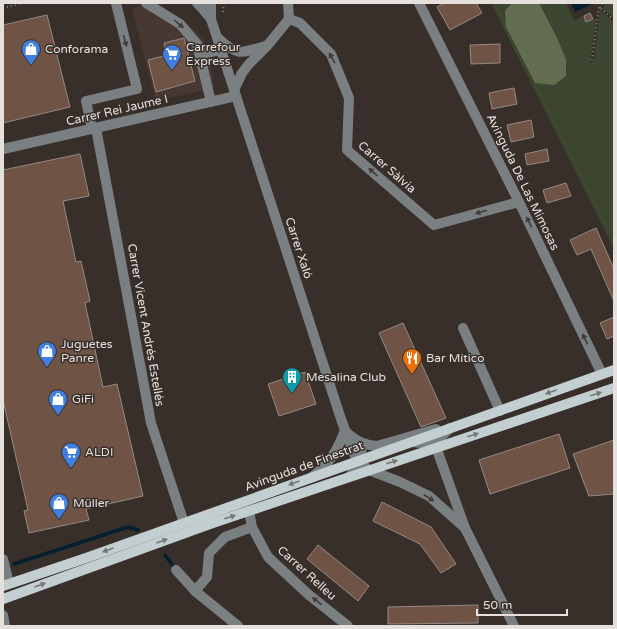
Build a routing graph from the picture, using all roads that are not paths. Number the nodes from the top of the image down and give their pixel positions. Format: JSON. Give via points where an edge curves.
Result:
{"nodes":[{"id":1,"x":116,"y":3,"type":"edge"},
{"id":2,"x":146,"y":3,"type":"edge"},
{"id":3,"x":197,"y":3,"type":"edge"},
{"id":4,"x":210,"y":3,"type":"edge"},
{"id":5,"x":288,"y":3,"type":"edge"},
{"id":6,"x":419,"y":3,"type":"edge"},
{"id":7,"x":289,"y":19,"type":"junction"},
{"id":8,"x":211,"y":20,"type":"junction"},
{"id":9,"x":216,"y":36,"type":"junction"},
{"id":10,"x":267,"y":46,"type":"junction"},
{"id":11,"x":221,"y":50,"type":"junction"},
{"id":12,"x":200,"y":54,"type":"junction"},
{"id":13,"x":235,"y":93,"type":"junction"},
{"id":14,"x":211,"y":102,"type":"junction"},
{"id":15,"x":94,"y":128,"type":"junction"},
{"id":16,"x":3,"y":149,"type":"edge"},
{"id":17,"x":519,"y":202,"type":"junction"},
{"id":18,"x":463,"y":328,"type":"dead end"},
{"id":19,"x":614,"y":370,"type":"edge"},
{"id":20,"x":602,"y":374,"type":"junction"},
{"id":21,"x":614,"y":388,"type":"edge"},
{"id":22,"x":500,"y":411,"type":"junction"},
{"id":23,"x":450,"y":428,"type":"junction"},
{"id":24,"x":345,"y":430,"type":"junction"},
{"id":25,"x":355,"y":440,"type":"junction"},
{"id":26,"x":412,"y":442,"type":"junction"},
{"id":27,"x":436,"y":447,"type":"junction"},
{"id":28,"x":359,"y":461,"type":"junction"},
{"id":29,"x":369,"y":470,"type":"junction"},
{"id":30,"x":350,"y":476,"type":"junction"},
{"id":31,"x":312,"y":477,"type":"junction"},
{"id":32,"x":249,"y":511,"type":"junction"},
{"id":33,"x":184,"y":523,"type":"junction"},
{"id":34,"x":252,"y":527,"type":"junction"},
{"id":35,"x":465,"y":528,"type":"junction"},
{"id":36,"x":3,"y":559,"type":"edge"},
{"id":37,"x":176,"y":570,"type":"dead end"},
{"id":38,"x":6,"y":585,"type":"edge"},
{"id":39,"x":195,"y":591,"type":"junction"},
{"id":40,"x":3,"y":599,"type":"edge"},
{"id":41,"x":3,"y":615,"type":"edge"},
{"id":42,"x":5,"y":626,"type":"edge"},
{"id":43,"x":238,"y":626,"type":"edge"},
{"id":44,"x":348,"y":626,"type":"edge"},
{"id":45,"x":514,"y":626,"type":"edge"}],
"edges":[{"from":1,"to":15,"type":"street","name":"Carrer Vicent Andrés Estellés","one_way":true,"via":[[137,89],[86,101]]},
{"from":2,"to":12,"type":"street","one_way":true,"via":[[180,24],[197,44]]},
{"from":3,"to":8,"type":"street","name":"Carrer Xaló"},
{"from":4,"to":8,"type":"street","name":"Carrer Xaló"},
{"from":5,"to":7,"type":"street"},
{"from":6,"to":17,"type":"street","name":"Avinguda De Las Mimosas"},
{"from":7,"to":10,"type":"street"},
{"from":17,"to":7,"type":"street","name":"Carrer Sàlvia","one_way":true,"via":[[434,225],[347,150],[349,98],[331,54],[300,23]]},
{"from":8,"to":9,"type":"street","name":"Carrer Xaló"},
{"from":9,"to":10,"type":"street","via":[[230,49],[244,53]]},
{"from":9,"to":11,"type":"street","name":"Carrer Xaló"},
{"from":10,"to":13,"type":"street","via":[[242,73]]},
{"from":11,"to":12,"type":"street"},
{"from":11,"to":13,"type":"street","name":"Carrer Xaló"},
{"from":12,"to":14,"type":"street"},
{"from":13,"to":14,"type":"street","name":"Carrer Rei Jaume I"},
{"from":13,"to":24,"type":"street","name":"Carrer Xaló"},
{"from":14,"to":15,"type":"street","name":"Carrer Rei Jaume I"},
{"from":15,"to":16,"type":"street","name":"Carrer Rei Jaume I"},
{"from":15,"to":33,"type":"street","name":"Carrer Vicent Andrés Estellés","via":[[151,423]]},
{"from":20,"to":17,"type":"street","name":"Avinguda De Las Mimosas","one_way":true},
{"from":18,"to":22,"type":"street"},
{"from":19,"to":20,"type":"main road","name":"Avinguda de Finestrat"},
{"from":20,"to":22,"type":"main road","name":"Avinguda de Finestrat","one_way":true},
{"from":27,"to":21,"type":"main road","name":"Avinguda de Finestrat","one_way":true},
{"from":22,"to":23,"type":"main road","name":"Avinguda de Finestrat"},
{"from":23,"to":25,"type":"street","via":[[377,446]]},
{"from":23,"to":26,"type":"main road","name":"Avinguda de Finestrat"},
{"from":23,"to":27,"type":"street","via":[[437,441]]},
{"from":24,"to":25,"type":"street"},
{"from":24,"to":28,"type":"street","name":"Carrer Xaló"},
{"from":24,"to":31,"type":"street","via":[[333,456]]},
{"from":25,"to":28,"type":"street","via":[[361,448]]},
{"from":26,"to":27,"type":"street","via":[[432,444]]},
{"from":26,"to":28,"type":"main road","name":"Avinguda de Finestrat"},
{"from":29,"to":27,"type":"main road","name":"Avinguda de Finestrat","one_way":true},
{"from":27,"to":35,"type":"street"},
{"from":28,"to":29,"type":"street"},
{"from":28,"to":30,"type":"street"},
{"from":28,"to":31,"type":"main road","name":"Avinguda de Finestrat"},
{"from":29,"to":30,"type":"main road","name":"Avinguda de Finestrat"},
{"from":29,"to":35,"type":"street","one_way":true,"via":[[429,496]]},
{"from":30,"to":32,"type":"main road","name":"Avinguda de Finestrat"},
{"from":31,"to":33,"type":"main road","name":"Avinguda de Finestrat","one_way":true},
{"from":32,"to":34,"type":"street","name":"Carrer Relleu"},
{"from":40,"to":32,"type":"main road","name":"Avinguda de Finestrat","one_way":true},
{"from":33,"to":38,"type":"main road","name":"Avinguda de Finestrat","one_way":true},
{"from":34,"to":39,"type":"street","via":[[225,537],[209,553],[207,577]]},
{"from":44,"to":34,"type":"street","name":"Carrer Relleu","one_way":true,"via":[[268,557]]},
{"from":35,"to":45,"type":"street"},
{"from":36,"to":38,"type":"street"},
{"from":37,"to":39,"type":"street"},
{"from":39,"to":43,"type":"street"},
{"from":41,"to":42,"type":"street"}]}
